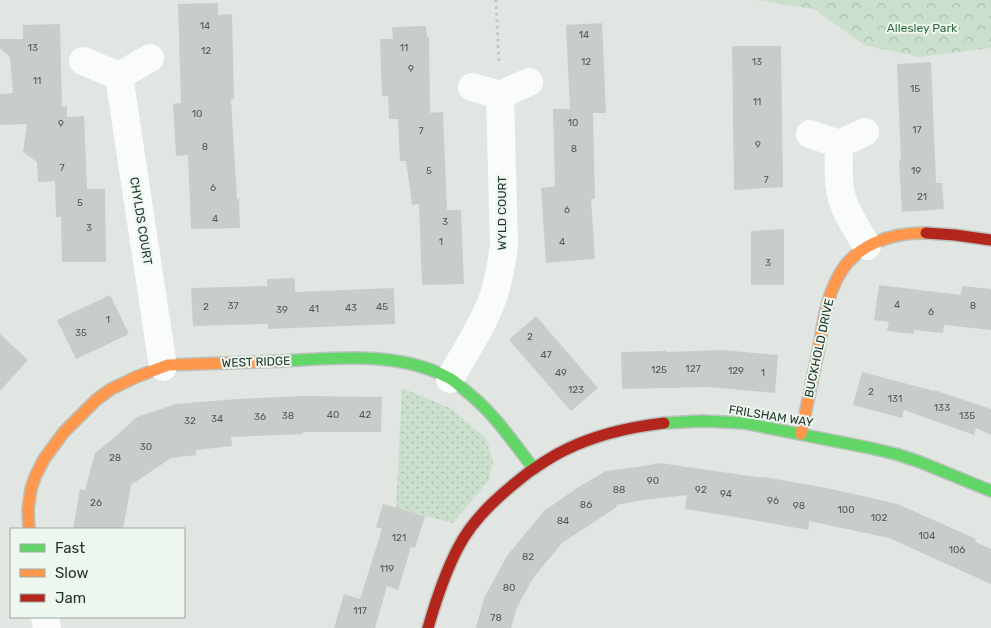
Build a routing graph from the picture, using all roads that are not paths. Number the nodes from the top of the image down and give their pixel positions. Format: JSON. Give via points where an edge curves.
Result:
{"nodes":[{"id":1,"x":150,"y":58,"type":"dead end"},
{"id":2,"x":83,"y":61,"type":"dead end"},
{"id":3,"x":119,"y":76,"type":"junction"},
{"id":4,"x":529,"y":82,"type":"dead end"},
{"id":5,"x":472,"y":87,"type":"dead end"},
{"id":6,"x":500,"y":95,"type":"junction"},
{"id":7,"x":865,"y":132,"type":"dead end"},
{"id":8,"x":810,"y":134,"type":"dead end"},
{"id":9,"x":839,"y":144,"type":"junction"},
{"id":10,"x":991,"y":240,"type":"edge"},
{"id":11,"x":867,"y":246,"type":"junction"},
{"id":12,"x":163,"y":366,"type":"junction"},
{"id":13,"x":450,"y":378,"type":"junction"},
{"id":14,"x":801,"y":434,"type":"junction"},
{"id":15,"x":534,"y":469,"type":"junction"},
{"id":16,"x":991,"y":491,"type":"edge"},
{"id":17,"x":29,"y":528,"type":"edge"},
{"id":18,"x":428,"y":628,"type":"edge"}],
"edges":[{"from":1,"to":3,"type":"street"},
{"from":2,"to":3,"type":"street"},
{"from":3,"to":12,"type":"street","name":"CHYLDS COURT"},
{"from":4,"to":6,"type":"street"},
{"from":5,"to":6,"type":"street"},
{"from":6,"to":13,"type":"street","name":"WYLD COURT","via":[[504,246],[501,266],[488,310]]},
{"from":7,"to":9,"type":"street"},
{"from":8,"to":9,"type":"street"},
{"from":9,"to":11,"type":"street","via":[[841,195]]},
{"from":10,"to":11,"type":"street","name":"BUCKHOLD DRIVE","via":[[917,232],[899,234]]},
{"from":11,"to":14,"type":"street","name":"BUCKHOLD DRIVE","via":[[842,270],[828,301]]},
{"from":12,"to":13,"type":"street","name":"WEST RIDGE","via":[[366,358],[410,363]]},
{"from":12,"to":17,"type":"street","name":"WEST RIDGE","via":[[124,382],[98,398],[58,440],[35,477]]},
{"from":13,"to":15,"type":"street","name":"WEST RIDGE","via":[[488,409]]},
{"from":14,"to":15,"type":"street","name":"FRILSHAM WAY","via":[[718,421],[633,426],[561,452]]},
{"from":14,"to":16,"type":"street","name":"FRILSHAM WAY","via":[[894,454]]},
{"from":15,"to":18,"type":"street","name":"FRILSHAM WAY","via":[[506,490],[467,533],[443,579]]}]}
